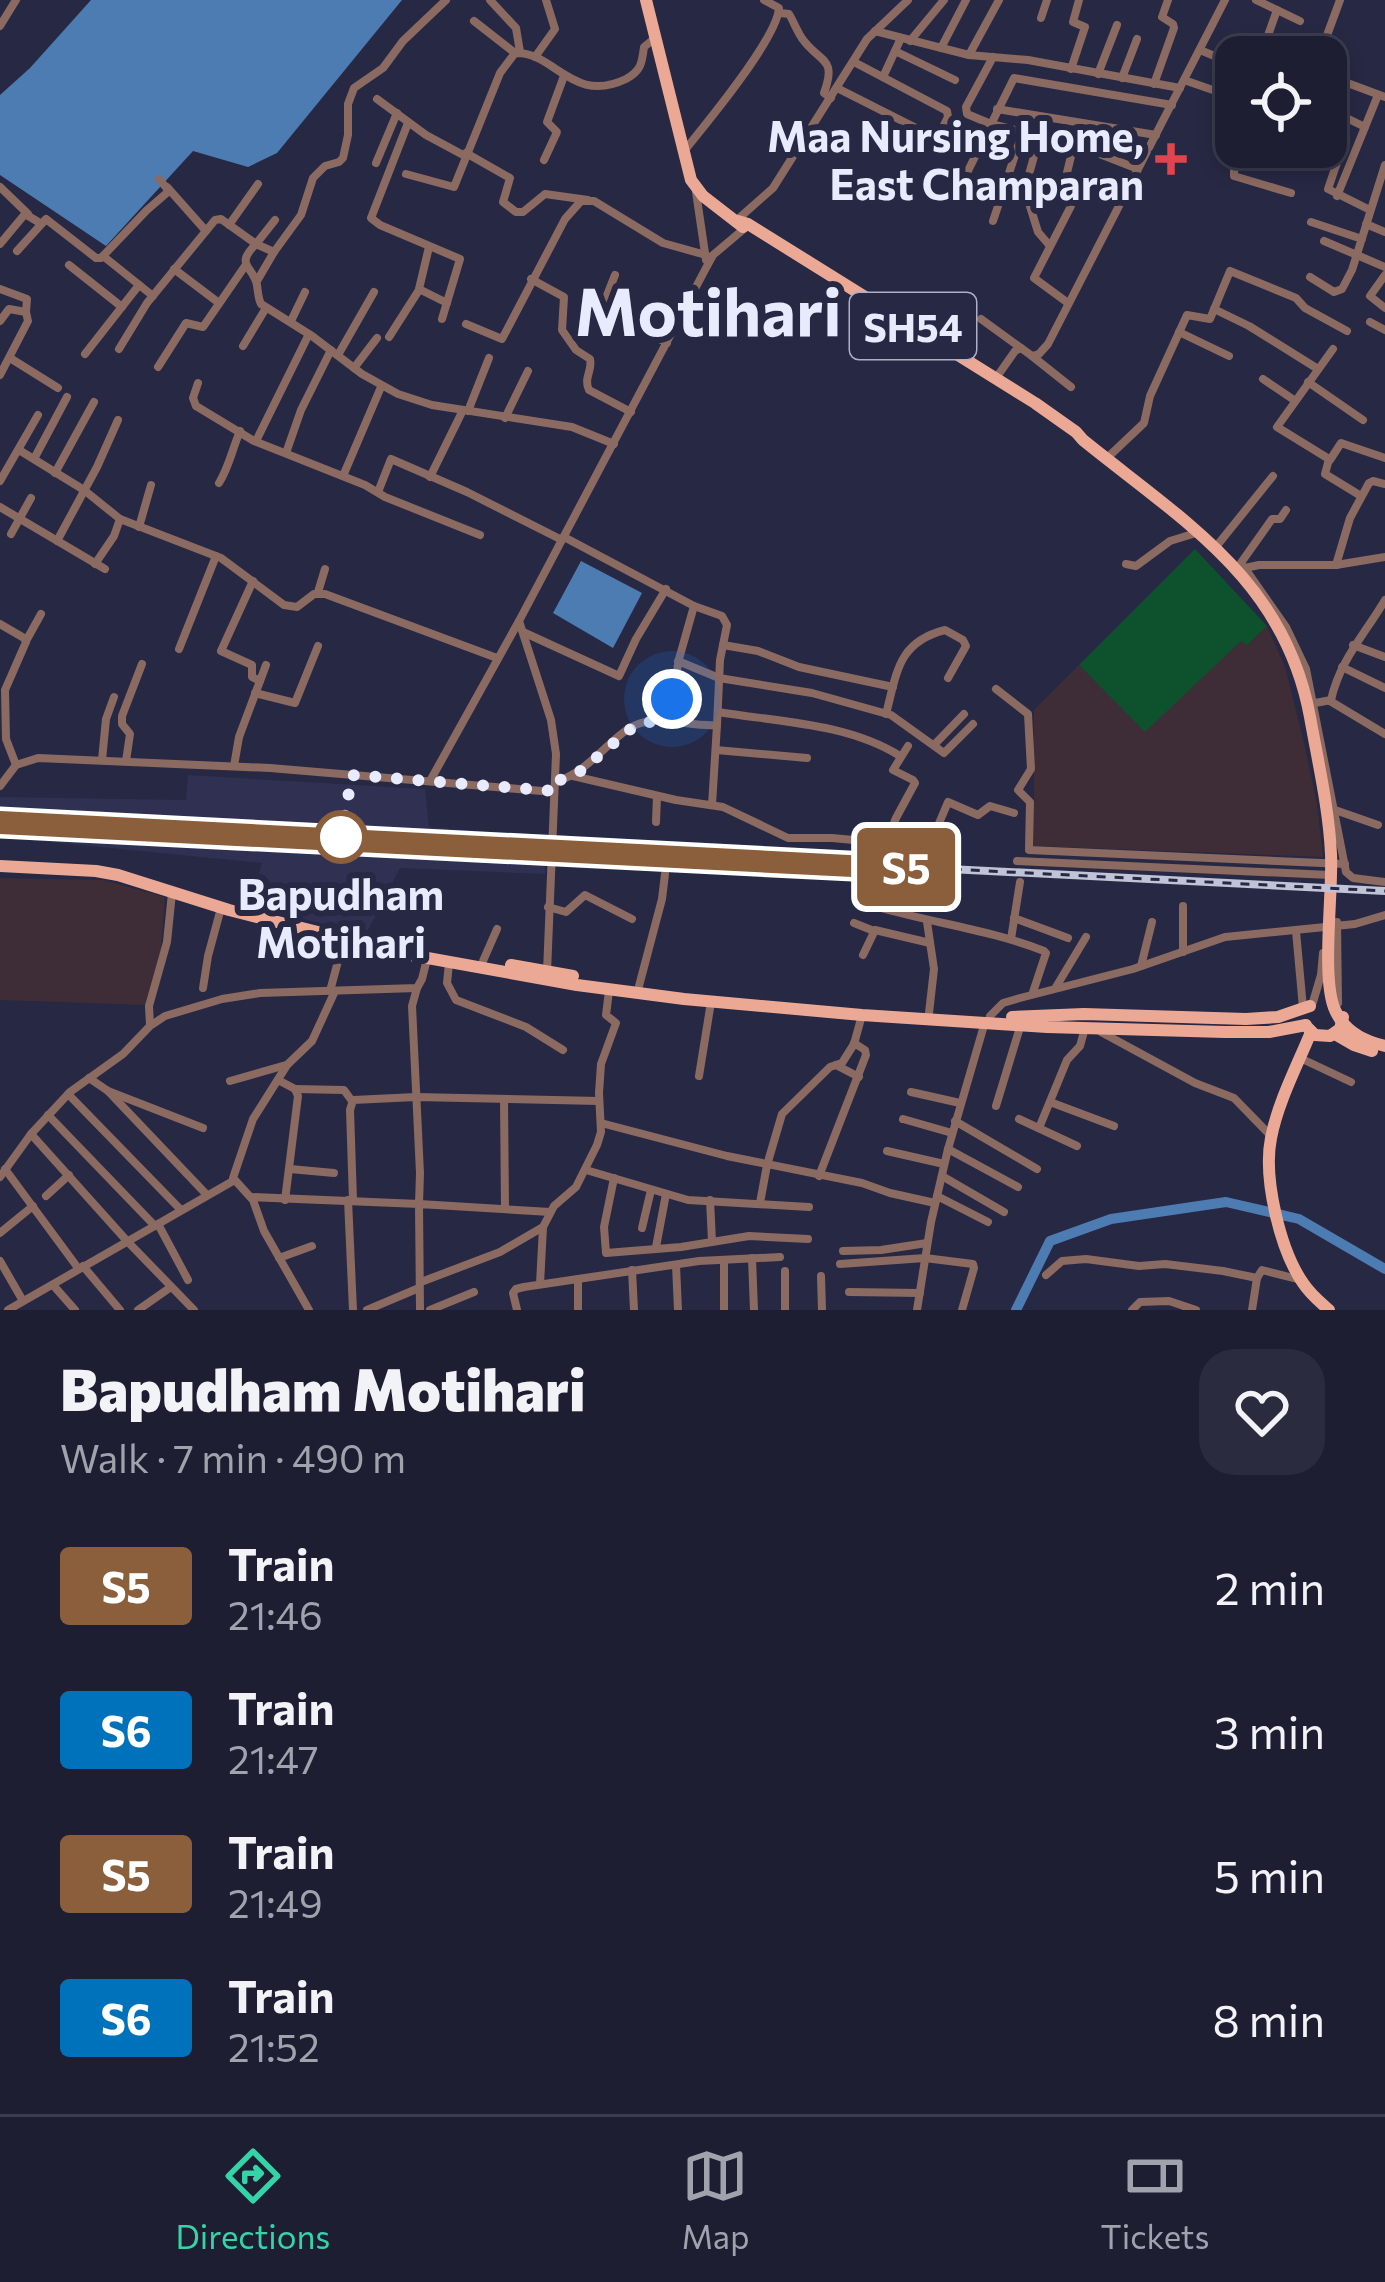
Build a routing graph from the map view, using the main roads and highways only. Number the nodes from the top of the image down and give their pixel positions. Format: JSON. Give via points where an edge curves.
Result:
{"nodes":[{"id":1,"x":646,"y":0,"type":"edge"},
{"id":2,"x":742,"y":223,"type":"junction"},
{"id":3,"x":1082,"y":440,"type":"junction"},
{"id":4,"x":0,"y":866,"type":"edge"},
{"id":5,"x":347,"y":940,"type":"junction"},
{"id":6,"x":547,"y":975,"type":"junction"},
{"id":7,"x":1329,"y":976,"type":"junction"},
{"id":8,"x":1309,"y":1006,"type":"junction"},
{"id":9,"x":1341,"y":1010,"type":"junction"},
{"id":10,"x":987,"y":1019,"type":"junction"},
{"id":11,"x":1027,"y":1021,"type":"junction"},
{"id":12,"x":1309,"y":1029,"type":"junction"},
{"id":13,"x":1335,"y":1034,"type":"junction"},
{"id":14,"x":1385,"y":1046,"type":"edge"},
{"id":15,"x":1330,"y":1310,"type":"edge"}],
"edges":[{"from":1,"to":2,"type":"main road","number":"SH54","via":[[696,188]]},
{"from":2,"to":3,"type":"main road","number":"SH54"},
{"from":2,"to":3,"type":"main road","number":"SH54"},
{"from":3,"to":7,"type":"main road","number":"SH54","via":[[1240,568],[1294,660],[1330,842]]},
{"from":4,"to":5,"type":"main road","via":[[96,871]]},
{"from":5,"to":6,"type":"main road"},
{"from":5,"to":6,"type":"main road"},
{"from":6,"to":10,"type":"main road"},
{"from":6,"to":10,"type":"main road","via":[[711,1002]]},
{"from":7,"to":11,"type":"main road","via":[[1304,1010],[1275,1024]]},
{"from":7,"to":14,"type":"main road","via":[[1344,1025]]},
{"from":8,"to":9,"type":"main road","via":[[1327,999]]},
{"from":8,"to":11,"type":"main road","via":[[1246,1019]]},
{"from":8,"to":12,"type":"main road"},
{"from":9,"to":13,"type":"main road"},
{"from":9,"to":14,"type":"main road"},
{"from":10,"to":11,"type":"main road"},
{"from":11,"to":12,"type":"main road"},
{"from":12,"to":13,"type":"main road"},
{"from":12,"to":15,"type":"main road","via":[[1271,1136],[1270,1178],[1300,1280]]},
{"from":13,"to":14,"type":"main road","via":[[1354,1046]]}]}
